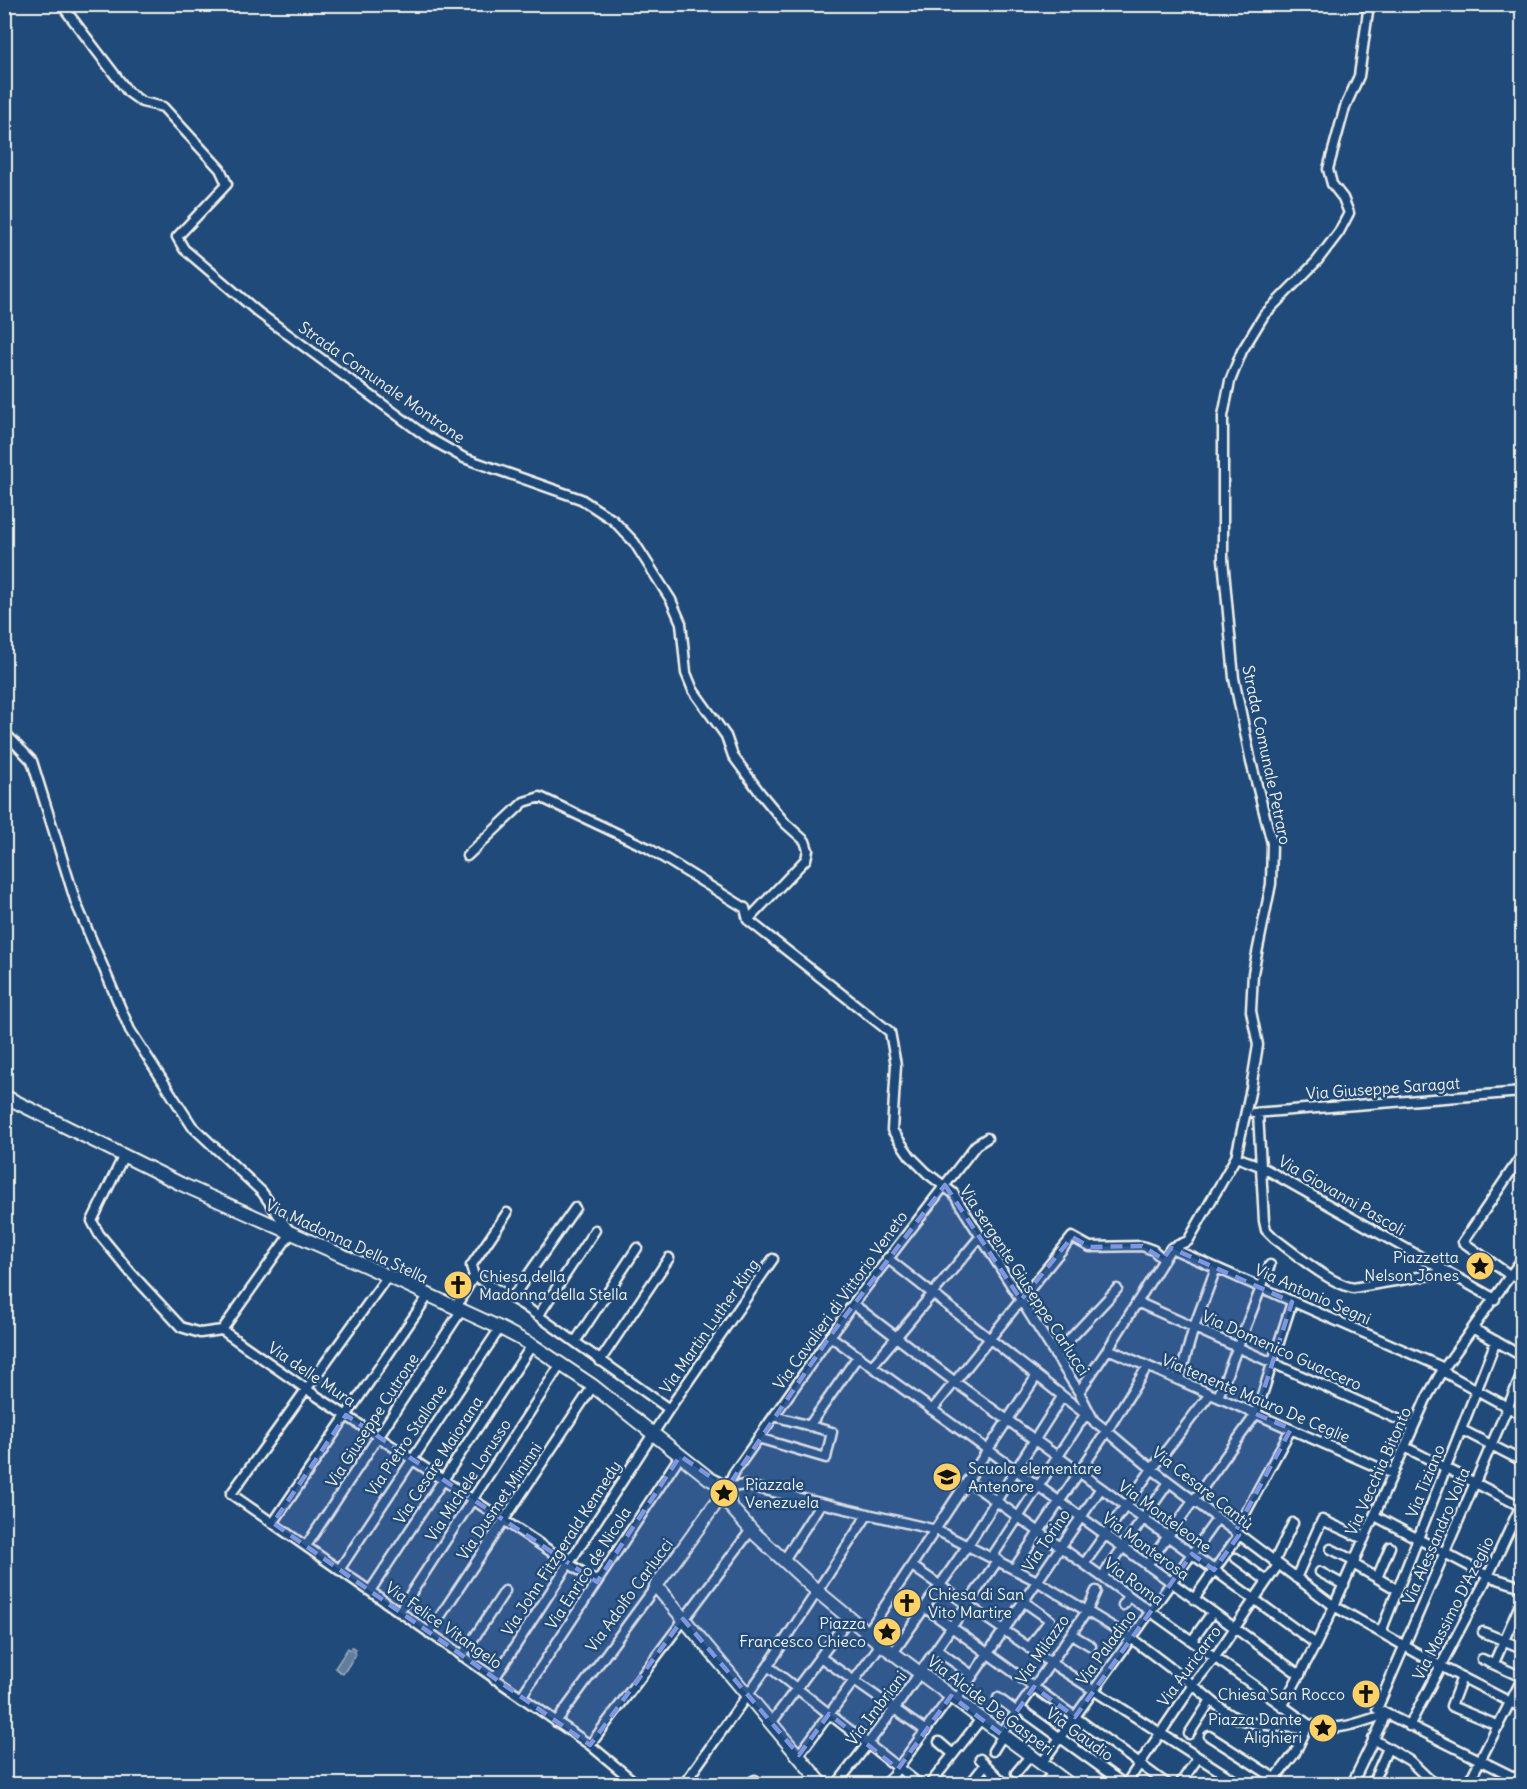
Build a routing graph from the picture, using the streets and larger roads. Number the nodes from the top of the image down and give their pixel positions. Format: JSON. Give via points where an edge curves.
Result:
{"nodes":[{"id":1,"x":61,"y":4,"type":"edge"},
{"id":2,"x":1369,"y":4,"type":"edge"},
{"id":3,"x":4,"y":732,"type":"edge"},
{"id":4,"x":467,"y":856,"type":"dead end"},
{"id":5,"x":748,"y":920,"type":"junction"},
{"id":6,"x":1522,"y":1092,"type":"edge"},
{"id":7,"x":4,"y":1096,"type":"edge"},
{"id":8,"x":1258,"y":1113,"type":"junction"},
{"id":9,"x":1246,"y":1114,"type":"junction"},
{"id":10,"x":987,"y":1138,"type":"dead end"},
{"id":11,"x":124,"y":1155,"type":"junction"},
{"id":12,"x":1522,"y":1155,"type":"edge"},
{"id":13,"x":1236,"y":1157,"type":"junction"},
{"id":14,"x":1260,"y":1166,"type":"junction"},
{"id":15,"x":945,"y":1185,"type":"junction"},
{"id":16,"x":575,"y":1208,"type":"dead end"},
{"id":17,"x":507,"y":1213,"type":"dead end"},
{"id":18,"x":595,"y":1230,"type":"dead end"},
{"id":19,"x":291,"y":1233,"type":"junction"},
{"id":20,"x":981,"y":1237,"type":"junction"},
{"id":21,"x":636,"y":1248,"type":"dead end"},
{"id":22,"x":1170,"y":1248,"type":"junction"},
{"id":23,"x":669,"y":1258,"type":"dead end"},
{"id":24,"x":887,"y":1258,"type":"junction"},
{"id":25,"x":773,"y":1259,"type":"dead end"},
{"id":26,"x":1163,"y":1259,"type":"junction"},
{"id":27,"x":1522,"y":1261,"type":"edge"},
{"id":28,"x":1270,"y":1265,"type":"dead end"},
{"id":29,"x":1216,"y":1268,"type":"junction"},
{"id":30,"x":1448,"y":1272,"type":"junction"},
{"id":31,"x":474,"y":1276,"type":"junction"},
{"id":32,"x":1511,"y":1276,"type":"junction"},
{"id":33,"x":387,"y":1277,"type":"junction"},
{"id":34,"x":1260,"y":1288,"type":"junction"},
{"id":35,"x":1117,"y":1289,"type":"dead end"},
{"id":36,"x":932,"y":1294,"type":"junction"},
{"id":37,"x":428,"y":1296,"type":"junction"},
{"id":38,"x":512,"y":1298,"type":"junction"},
{"id":39,"x":1495,"y":1299,"type":"junction"},
{"id":40,"x":1021,"y":1300,"type":"junction"},
{"id":41,"x":1137,"y":1302,"type":"junction"},
{"id":42,"x":1292,"y":1302,"type":"junction"},
{"id":43,"x":853,"y":1304,"type":"junction"},
{"id":44,"x":458,"y":1309,"type":"junction"},
{"id":45,"x":538,"y":1316,"type":"junction"},
{"id":46,"x":1194,"y":1327,"type":"junction"},
{"id":47,"x":500,"y":1328,"type":"junction"},
{"id":48,"x":1474,"y":1329,"type":"junction"},
{"id":49,"x":222,"y":1330,"type":"junction"},
{"id":50,"x":830,"y":1336,"type":"junction"},
{"id":51,"x":896,"y":1337,"type":"junction"},
{"id":52,"x":989,"y":1339,"type":"junction"},
{"id":53,"x":1496,"y":1341,"type":"junction"},
{"id":54,"x":575,"y":1342,"type":"junction"},
{"id":55,"x":532,"y":1345,"type":"junction"},
{"id":56,"x":1237,"y":1346,"type":"junction"},
{"id":57,"x":1108,"y":1350,"type":"junction"},
{"id":58,"x":1055,"y":1355,"type":"junction"},
{"id":59,"x":858,"y":1356,"type":"junction"},
{"id":60,"x":1522,"y":1356,"type":"edge"},
{"id":61,"x":600,"y":1361,"type":"junction"},
{"id":62,"x":1272,"y":1362,"type":"junction"},
{"id":63,"x":561,"y":1364,"type":"junction"},
{"id":64,"x":872,"y":1366,"type":"junction"},
{"id":65,"x":1147,"y":1367,"type":"junction"},
{"id":66,"x":1443,"y":1369,"type":"junction"},
{"id":67,"x":1522,"y":1374,"type":"edge"},
{"id":68,"x":1036,"y":1377,"type":"junction"},
{"id":69,"x":1179,"y":1380,"type":"junction"},
{"id":70,"x":955,"y":1382,"type":"junction"},
{"id":71,"x":593,"y":1386,"type":"junction"},
{"id":72,"x":306,"y":1389,"type":"junction"},
{"id":73,"x":1478,"y":1391,"type":"junction"},
{"id":74,"x":1079,"y":1392,"type":"junction"},
{"id":75,"x":1214,"y":1396,"type":"junction"},
{"id":76,"x":1062,"y":1397,"type":"junction"},
{"id":77,"x":1508,"y":1407,"type":"junction"},
{"id":78,"x":669,"y":1410,"type":"junction"},
{"id":79,"x":932,"y":1410,"type":"junction"},
{"id":80,"x":1256,"y":1414,"type":"junction"},
{"id":81,"x":346,"y":1415,"type":"junction"},
{"id":82,"x":1085,"y":1415,"type":"junction"},
{"id":83,"x":1522,"y":1415,"type":"edge"},
{"id":84,"x":774,"y":1416,"type":"junction"},
{"id":85,"x":1008,"y":1420,"type":"junction"},
{"id":86,"x":1095,"y":1423,"type":"junction"},
{"id":87,"x":809,"y":1426,"type":"junction"},
{"id":88,"x":1413,"y":1426,"type":"junction"},
{"id":89,"x":1290,"y":1429,"type":"junction"},
{"id":90,"x":1462,"y":1430,"type":"junction"},
{"id":91,"x":1107,"y":1431,"type":"junction"},
{"id":92,"x":653,"y":1434,"type":"junction"},
{"id":93,"x":380,"y":1436,"type":"junction"},
{"id":94,"x":758,"y":1438,"type":"junction"},
{"id":95,"x":1035,"y":1439,"type":"junction"},
{"id":96,"x":1491,"y":1445,"type":"junction"},
{"id":97,"x":1405,"y":1447,"type":"junction"},
{"id":98,"x":988,"y":1451,"type":"junction"},
{"id":99,"x":680,"y":1456,"type":"junction"},
{"id":100,"x":1058,"y":1456,"type":"junction"},
{"id":101,"x":412,"y":1458,"type":"junction"},
{"id":102,"x":1522,"y":1461,"type":"edge"},
{"id":103,"x":1446,"y":1468,"type":"junction"},
{"id":104,"x":1152,"y":1469,"type":"junction"},
{"id":105,"x":1015,"y":1471,"type":"junction"},
{"id":106,"x":1080,"y":1472,"type":"junction"},
{"id":107,"x":1393,"y":1474,"type":"junction"},
{"id":108,"x":443,"y":1479,"type":"junction"},
{"id":109,"x":968,"y":1481,"type":"junction"},
{"id":110,"x":1169,"y":1482,"type":"junction"},
{"id":111,"x":1474,"y":1482,"type":"junction"},
{"id":112,"x":1038,"y":1487,"type":"junction"},
{"id":113,"x":727,"y":1488,"type":"junction"},
{"id":114,"x":1101,"y":1488,"type":"junction"},
{"id":115,"x":473,"y":1500,"type":"junction"},
{"id":116,"x":996,"y":1500,"type":"junction"},
{"id":117,"x":1194,"y":1501,"type":"junction"},
{"id":118,"x":1059,"y":1502,"type":"junction"},
{"id":119,"x":821,"y":1503,"type":"junction"},
{"id":120,"x":1522,"y":1505,"type":"edge"},
{"id":121,"x":1126,"y":1506,"type":"junction"},
{"id":122,"x":868,"y":1514,"type":"junction"},
{"id":123,"x":1018,"y":1516,"type":"junction"},
{"id":124,"x":1375,"y":1516,"type":"junction"},
{"id":125,"x":1080,"y":1517,"type":"junction"},
{"id":126,"x":1143,"y":1519,"type":"junction"},
{"id":127,"x":1217,"y":1519,"type":"junction"},
{"id":128,"x":505,"y":1520,"type":"junction"},
{"id":129,"x":273,"y":1523,"type":"junction"},
{"id":130,"x":1293,"y":1523,"type":"dead end"},
{"id":131,"x":752,"y":1530,"type":"junction"},
{"id":132,"x":936,"y":1530,"type":"junction"},
{"id":133,"x":1040,"y":1531,"type":"junction"},
{"id":134,"x":1237,"y":1534,"type":"junction"},
{"id":135,"x":1105,"y":1535,"type":"junction"},
{"id":136,"x":1168,"y":1536,"type":"junction"},
{"id":137,"x":1364,"y":1539,"type":"junction"},
{"id":138,"x":1418,"y":1539,"type":"junction"},
{"id":139,"x":968,"y":1545,"type":"junction"},
{"id":140,"x":306,"y":1546,"type":"junction"},
{"id":141,"x":1390,"y":1546,"type":"dead end"},
{"id":142,"x":1061,"y":1547,"type":"junction"},
{"id":143,"x":1123,"y":1548,"type":"junction"},
{"id":144,"x":1330,"y":1549,"type":"dead end"},
{"id":145,"x":1445,"y":1552,"type":"junction"},
{"id":146,"x":1192,"y":1554,"type":"junction"},
{"id":147,"x":995,"y":1558,"type":"junction"},
{"id":148,"x":1236,"y":1558,"type":"dead end"},
{"id":149,"x":784,"y":1560,"type":"junction"},
{"id":150,"x":1354,"y":1562,"type":"junction"},
{"id":151,"x":568,"y":1563,"type":"junction"},
{"id":152,"x":1084,"y":1564,"type":"junction"},
{"id":153,"x":1276,"y":1564,"type":"junction"},
{"id":154,"x":1147,"y":1565,"type":"junction"},
{"id":155,"x":912,"y":1566,"type":"junction"},
{"id":156,"x":1014,"y":1569,"type":"junction"},
{"id":157,"x":339,"y":1570,"type":"junction"},
{"id":158,"x":1214,"y":1570,"type":"junction"},
{"id":159,"x":1320,"y":1572,"type":"dead end"},
{"id":160,"x":1488,"y":1576,"type":"junction"},
{"id":161,"x":1102,"y":1577,"type":"junction"},
{"id":162,"x":1296,"y":1578,"type":"junction"},
{"id":163,"x":1377,"y":1578,"type":"junction"},
{"id":164,"x":1037,"y":1581,"type":"junction"},
{"id":165,"x":1267,"y":1581,"type":"junction"},
{"id":166,"x":597,"y":1582,"type":"junction"},
{"id":167,"x":1171,"y":1583,"type":"junction"},
{"id":168,"x":939,"y":1585,"type":"junction"},
{"id":169,"x":1344,"y":1585,"type":"junction"},
{"id":170,"x":656,"y":1586,"type":"junction"},
{"id":171,"x":1522,"y":1587,"type":"edge"},
{"id":172,"x":1398,"y":1590,"type":"junction"},
{"id":173,"x":370,"y":1591,"type":"junction"},
{"id":174,"x":505,"y":1591,"type":"dead end"},
{"id":175,"x":1096,"y":1591,"type":"dead end"},
{"id":176,"x":818,"y":1592,"type":"junction"},
{"id":177,"x":1129,"y":1596,"type":"junction"},
{"id":178,"x":1194,"y":1599,"type":"junction"},
{"id":179,"x":1255,"y":1599,"type":"junction"},
{"id":180,"x":1522,"y":1600,"type":"edge"},
{"id":181,"x":1023,"y":1601,"type":"junction"},
{"id":182,"x":967,"y":1605,"type":"junction"},
{"id":183,"x":1123,"y":1605,"type":"dead end"},
{"id":184,"x":1334,"y":1606,"type":"junction"},
{"id":185,"x":924,"y":1607,"type":"junction"},
{"id":186,"x":1087,"y":1611,"type":"junction"},
{"id":187,"x":399,"y":1612,"type":"junction"},
{"id":188,"x":1150,"y":1612,"type":"junction"},
{"id":189,"x":1209,"y":1617,"type":"dead end"},
{"id":190,"x":849,"y":1618,"type":"junction"},
{"id":191,"x":683,"y":1619,"type":"junction"},
{"id":192,"x":952,"y":1627,"type":"junction"},
{"id":193,"x":1235,"y":1628,"type":"junction"},
{"id":194,"x":1003,"y":1630,"type":"junction"},
{"id":195,"x":1381,"y":1632,"type":"junction"},
{"id":196,"x":1483,"y":1632,"type":"dead end"},
{"id":197,"x":429,"y":1633,"type":"junction"},
{"id":198,"x":867,"y":1633,"type":"junction"},
{"id":199,"x":1071,"y":1634,"type":"junction"},
{"id":200,"x":1131,"y":1638,"type":"junction"},
{"id":201,"x":1504,"y":1640,"type":"junction"},
{"id":202,"x":1192,"y":1641,"type":"junction"},
{"id":203,"x":881,"y":1644,"type":"junction"},
{"id":204,"x":1316,"y":1644,"type":"junction"},
{"id":205,"x":1091,"y":1646,"type":"dead end"},
{"id":206,"x":1405,"y":1646,"type":"junction"},
{"id":207,"x":1029,"y":1648,"type":"junction"},
{"id":208,"x":1522,"y":1648,"type":"edge"},
{"id":209,"x":937,"y":1650,"type":"junction"},
{"id":210,"x":893,"y":1653,"type":"junction"},
{"id":211,"x":988,"y":1653,"type":"junction"},
{"id":212,"x":462,"y":1656,"type":"junction"},
{"id":213,"x":820,"y":1657,"type":"junction"},
{"id":214,"x":1215,"y":1657,"type":"junction"},
{"id":215,"x":1482,"y":1659,"type":"dead end"},
{"id":216,"x":1051,"y":1663,"type":"junction"},
{"id":217,"x":1494,"y":1663,"type":"junction"},
{"id":218,"x":768,"y":1666,"type":"junction"},
{"id":219,"x":1440,"y":1666,"type":"junction"},
{"id":220,"x":921,"y":1674,"type":"junction"},
{"id":221,"x":972,"y":1675,"type":"junction"},
{"id":222,"x":1300,"y":1675,"type":"junction"},
{"id":223,"x":1462,"y":1677,"type":"junction"},
{"id":224,"x":1522,"y":1678,"type":"edge"},
{"id":225,"x":494,"y":1679,"type":"junction"},
{"id":226,"x":854,"y":1680,"type":"junction"},
{"id":227,"x":1193,"y":1685,"type":"junction"},
{"id":228,"x":1034,"y":1687,"type":"junction"},
{"id":229,"x":796,"y":1688,"type":"junction"},
{"id":230,"x":1094,"y":1690,"type":"junction"},
{"id":231,"x":747,"y":1696,"type":"junction"},
{"id":232,"x":521,"y":1697,"type":"junction"},
{"id":233,"x":953,"y":1698,"type":"junction"},
{"id":234,"x":998,"y":1698,"type":"dead end"},
{"id":235,"x":1211,"y":1700,"type":"junction"},
{"id":236,"x":1511,"y":1703,"type":"junction"},
{"id":237,"x":1282,"y":1707,"type":"junction"},
{"id":238,"x":1522,"y":1708,"type":"edge"},
{"id":239,"x":895,"y":1709,"type":"junction"},
{"id":240,"x":1018,"y":1710,"type":"junction"},
{"id":241,"x":829,"y":1714,"type":"junction"},
{"id":242,"x":1386,"y":1714,"type":"junction"},
{"id":243,"x":1075,"y":1717,"type":"junction"},
{"id":244,"x":981,"y":1719,"type":"junction"},
{"id":245,"x":556,"y":1722,"type":"junction"},
{"id":246,"x":771,"y":1723,"type":"junction"},
{"id":247,"x":1307,"y":1726,"type":"junction"},
{"id":248,"x":1409,"y":1726,"type":"junction"},
{"id":249,"x":1499,"y":1726,"type":"junction"},
{"id":250,"x":926,"y":1731,"type":"junction"},
{"id":251,"x":1160,"y":1732,"type":"junction"},
{"id":252,"x":1189,"y":1734,"type":"dead end"},
{"id":253,"x":1002,"y":1735,"type":"junction"},
{"id":254,"x":1209,"y":1736,"type":"dead end"},
{"id":255,"x":1060,"y":1738,"type":"junction"},
{"id":256,"x":1373,"y":1739,"type":"junction"},
{"id":257,"x":939,"y":1742,"type":"dead end"},
{"id":258,"x":590,"y":1745,"type":"junction"},
{"id":259,"x":867,"y":1745,"type":"junction"},
{"id":260,"x":1388,"y":1748,"type":"junction"},
{"id":261,"x":993,"y":1751,"type":"dead end"},
{"id":262,"x":953,"y":1754,"type":"junction"},
{"id":263,"x":799,"y":1755,"type":"junction"},
{"id":264,"x":1030,"y":1756,"type":"junction"},
{"id":265,"x":1197,"y":1758,"type":"junction"},
{"id":266,"x":1481,"y":1761,"type":"junction"},
{"id":267,"x":1041,"y":1764,"type":"junction"},
{"id":268,"x":1140,"y":1764,"type":"junction"},
{"id":269,"x":898,"y":1769,"type":"junction"},
{"id":270,"x":1016,"y":1773,"type":"dead end"},
{"id":271,"x":1054,"y":1773,"type":"junction"},
{"id":272,"x":1522,"y":1781,"type":"edge"},
{"id":273,"x":1229,"y":1782,"type":"edge"},
{"id":274,"x":1274,"y":1782,"type":"edge"},
{"id":275,"x":970,"y":1784,"type":"edge"},
{"id":276,"x":637,"y":1785,"type":"edge"},
{"id":277,"x":684,"y":1785,"type":"edge"},
{"id":278,"x":748,"y":1785,"type":"edge"},
{"id":279,"x":758,"y":1785,"type":"edge"},
{"id":280,"x":822,"y":1785,"type":"edge"},
{"id":281,"x":837,"y":1785,"type":"edge"},
{"id":282,"x":886,"y":1785,"type":"edge"},
{"id":283,"x":919,"y":1785,"type":"edge"},
{"id":284,"x":930,"y":1785,"type":"edge"},
{"id":285,"x":1005,"y":1785,"type":"edge"},
{"id":286,"x":1043,"y":1785,"type":"edge"},
{"id":287,"x":1069,"y":1785,"type":"edge"},
{"id":288,"x":1125,"y":1785,"type":"edge"},
{"id":289,"x":1167,"y":1785,"type":"edge"},
{"id":290,"x":1180,"y":1785,"type":"edge"},
{"id":291,"x":1240,"y":1785,"type":"edge"},
{"id":292,"x":1352,"y":1785,"type":"edge"},
{"id":293,"x":1372,"y":1785,"type":"edge"},
{"id":294,"x":1434,"y":1785,"type":"edge"},
{"id":295,"x":1468,"y":1785,"type":"edge"}],
"edges":[{"from":1,"to":5,"type":"street","name":"Strada Comunale Montrone","via":[[128,92],[142,102],[163,107],[220,169],[227,184],[177,237],[184,249],[259,313],[427,437],[464,458],[581,499],[613,519],[634,542],[681,623],[686,673],[693,690],[760,794],[808,850],[806,859]]},
{"from":2,"to":9,"type":"street","name":"Strada Comunale Petraro","via":[[1359,76],[1345,107],[1328,169],[1349,213],[1317,261],[1264,315],[1242,351],[1222,416],[1223,559],[1234,678],[1272,843],[1271,884],[1253,973],[1251,1011],[1258,1045]]},
{"from":3,"to":19,"type":"street","via":[[32,761],[76,903],[130,1030],[192,1126],[262,1192]]},
{"from":4,"to":5,"type":"street","via":[[524,802],[540,797],[648,849],[745,908]]},
{"from":5,"to":15,"type":"street","via":[[890,1032],[896,1065],[892,1130],[910,1156]]},
{"from":6,"to":8,"type":"street","name":"Via Giuseppe Saragat"},
{"from":7,"to":11,"type":"street","name":"Via Madonna Della Stella"},
{"from":8,"to":9,"type":"street","name":"Via Giuseppe Saragat"},
{"from":8,"to":14,"type":"street"},
{"from":9,"to":13,"type":"street","name":"Strada Comunale Petraro"},
{"from":10,"to":15,"type":"street","name":"Via Cavalieri di Vittorio Veneto","via":[[976,1144]]},
{"from":11,"to":19,"type":"street","name":"Via Madonna Della Stella"},
{"from":11,"to":49,"type":"street","via":[[92,1221],[99,1234],[181,1327],[200,1333]]},
{"from":12,"to":32,"type":"street","via":[[1463,1242]]},
{"from":13,"to":14,"type":"street","name":"Via Giovanni Pascoli"},
{"from":13,"to":22,"type":"street","name":"Strada Comunale Petraro","via":[[1188,1240]]},
{"from":14,"to":30,"type":"street","name":"Via Giovanni Pascoli"},
{"from":14,"to":30,"type":"street","via":[[1266,1230],[1344,1286],[1353,1288]]},
{"from":15,"to":20,"type":"street","name":"Via sergente Giuseppe Carlucci"},
{"from":15,"to":24,"type":"street","name":"Via Cavalieri di Vittorio Veneto"},
{"from":16,"to":38,"type":"street"},
{"from":17,"to":31,"type":"street","name":"Via Giuseppe Cutrone","via":[[471,1266]]},
{"from":18,"to":45,"type":"street"},
{"from":19,"to":33,"type":"street","name":"Via Madonna Della Stella"},
{"from":19,"to":49,"type":"street"},
{"from":20,"to":36,"type":"street"},
{"from":20,"to":40,"type":"street","name":"Via sergente Giuseppe Carlucci"},
{"from":21,"to":54,"type":"street"},
{"from":22,"to":26,"type":"street"},
{"from":22,"to":29,"type":"street","name":"Via Antonio Segni"},
{"from":23,"to":61,"type":"street"},
{"from":24,"to":36,"type":"street","name":"Via Cesare Cantù"},
{"from":24,"to":43,"type":"street","name":"Via Cavalieri di Vittorio Veneto"},
{"from":25,"to":78,"type":"street","name":"Via Martin Luther King"},
{"from":26,"to":40,"type":"street","via":[[1142,1246],[1090,1247],[1072,1237]]},
{"from":26,"to":41,"type":"street"},
{"from":27,"to":32,"type":"street","name":"Via Vecchia Bitonto"},
{"from":28,"to":34,"type":"street"},
{"from":29,"to":34,"type":"street","name":"Via Antonio Segni"},
{"from":29,"to":46,"type":"street"},
{"from":30,"to":39,"type":"street","name":"Via Giovanni Pascoli"},
{"from":31,"to":38,"type":"street"},
{"from":31,"to":44,"type":"street","name":"Via Giuseppe Cutrone"},
{"from":32,"to":39,"type":"street","name":"Via Vecchia Bitonto"},
{"from":33,"to":37,"type":"street","name":"Via Madonna Della Stella"},
{"from":33,"to":72,"type":"street"},
{"from":34,"to":42,"type":"street","name":"Via Antonio Segni"},
{"from":34,"to":56,"type":"street"},
{"from":35,"to":58,"type":"street"},
{"from":36,"to":51,"type":"street"},
{"from":36,"to":52,"type":"street","name":"Via Cesare Cantù"},
{"from":37,"to":44,"type":"street","name":"Via Madonna Della Stella"},
{"from":37,"to":81,"type":"street"},
{"from":38,"to":45,"type":"street"},
{"from":39,"to":48,"type":"street","name":"Via Vecchia Bitonto"},
{"from":40,"to":52,"type":"street"},
{"from":40,"to":58,"type":"street","name":"Via sergente Giuseppe Carlucci"},
{"from":41,"to":46,"type":"street","name":"Via Domenico Guaccero"},
{"from":41,"to":57,"type":"street"},
{"from":42,"to":62,"type":"street"},
{"from":42,"to":66,"type":"street","name":"Via Antonio Segni"},
{"from":43,"to":50,"type":"street","name":"Via Cavalieri di Vittorio Veneto"},
{"from":43,"to":51,"type":"street","name":"Via Monteleone"},
{"from":44,"to":47,"type":"street","name":"Via Madonna Della Stella"},
{"from":44,"to":93,"type":"street","name":"Via Giuseppe Cutrone"},
{"from":45,"to":54,"type":"street"},
{"from":46,"to":56,"type":"street","name":"Via Domenico Guaccero"},
{"from":46,"to":69,"type":"street"},
{"from":47,"to":55,"type":"street","name":"Via Madonna Della Stella"},
{"from":47,"to":101,"type":"street","name":"Via Pietro Stallone"},
{"from":48,"to":53,"type":"street"},
{"from":48,"to":66,"type":"street","name":"Via Vecchia Bitonto"},
{"from":49,"to":72,"type":"street","name":"Via delle Mura"},
{"from":50,"to":59,"type":"street","name":"Via Monterosa"},
{"from":50,"to":84,"type":"street","name":"Via Cavalieri di Vittorio Veneto"},
{"from":51,"to":64,"type":"street"},
{"from":51,"to":70,"type":"street","name":"Via Monteleone"},
{"from":52,"to":68,"type":"street","name":"Via Cesare Cantù"},
{"from":52,"to":70,"type":"street"},
{"from":53,"to":60,"type":"street"},
{"from":53,"to":73,"type":"street","name":"Via Tiziano"},
{"from":54,"to":61,"type":"street"},
{"from":55,"to":63,"type":"street","name":"Via Madonna Della Stella"},
{"from":55,"to":108,"type":"street","name":"Via Cesare Maiorana"},
{"from":56,"to":62,"type":"street","name":"Via Domenico Guaccero"},
{"from":56,"to":75,"type":"street"},
{"from":57,"to":65,"type":"street","name":"Via tenente Mauro De Ceglie"},
{"from":57,"to":74,"type":"street"},
{"from":58,"to":74,"type":"street","name":"Via sergente Giuseppe Carlucci"},
{"from":59,"to":64,"type":"street","name":"Via Monterosa"},
{"from":59,"to":87,"type":"street"},
{"from":61,"to":78,"type":"street"},
{"from":62,"to":80,"type":"street"},
{"from":62,"to":88,"type":"street","name":"Via Domenico Guaccero"},
{"from":63,"to":71,"type":"street","name":"Via Madonna Della Stella"},
{"from":63,"to":115,"type":"street","name":"Via Michele Lorusso"},
{"from":64,"to":79,"type":"street","name":"Via Monterosa"},
{"from":65,"to":69,"type":"street","name":"Via tenente Mauro De Ceglie"},
{"from":65,"to":91,"type":"street"},
{"from":66,"to":73,"type":"street","name":"Via Antonio Segni"},
{"from":66,"to":88,"type":"street","name":"Via Vecchia Bitonto"},
{"from":67,"to":77,"type":"street","name":"Via Alessandro Volta"},
{"from":68,"to":76,"type":"street","name":"Via Cesare Cantù"},
{"from":68,"to":85,"type":"street"},
{"from":69,"to":75,"type":"street","name":"Via tenente Mauro De Ceglie"},
{"from":70,"to":79,"type":"street"},
{"from":70,"to":85,"type":"street","name":"Via Monteleone"},
{"from":71,"to":92,"type":"street","name":"Via Madonna Della Stella"},
{"from":71,"to":128,"type":"street","name":"Via Dusmet Mininni"},
{"from":72,"to":81,"type":"street","name":"Via delle Mura"},
{"from":72,"to":129,"type":"street","name":"Via Felice Vitangelo","via":[[231,1494]]},
{"from":73,"to":77,"type":"street","name":"Via Antonio Segni"},
{"from":73,"to":90,"type":"street","name":"Via Tiziano"},
{"from":74,"to":86,"type":"street","name":"Via sergente Giuseppe Carlucci"},
{"from":75,"to":80,"type":"street","name":"Via tenente Mauro De Ceglie"},
{"from":75,"to":104,"type":"street"},
{"from":76,"to":82,"type":"street","name":"Via Cesare Cantù"},
{"from":76,"to":95,"type":"street"},
{"from":77,"to":83,"type":"street","name":"Via Antonio Segni"},
{"from":77,"to":96,"type":"street","name":"Via Alessandro Volta"},
{"from":78,"to":92,"type":"street","name":"Via Martin Luther King"},
{"from":79,"to":98,"type":"street","name":"Via Monterosa"},
{"from":80,"to":89,"type":"street","name":"Via tenente Mauro De Ceglie"},
{"from":80,"to":117,"type":"street"},
{"from":81,"to":93,"type":"street","name":"Via delle Mura"},
{"from":81,"to":129,"type":"street"},
{"from":82,"to":86,"type":"street","name":"Via Cesare Cantù"},
{"from":82,"to":100,"type":"street","name":"Via Imbriani"},
{"from":84,"to":87,"type":"street"},
{"from":84,"to":94,"type":"street","name":"Via Cavalieri di Vittorio Veneto"},
{"from":85,"to":95,"type":"street","name":"Via Monteleone"},
{"from":85,"to":98,"type":"street"},
{"from":86,"to":91,"type":"street","name":"Via Cesare Cantù"},
{"from":87,"to":94,"type":"street","via":[[832,1432],[826,1458]]},
{"from":88,"to":97,"type":"street","name":"Via Vecchia Bitonto"},
{"from":89,"to":107,"type":"street","name":"Via tenente Mauro De Ceglie"},
{"from":89,"to":134,"type":"street"},
{"from":90,"to":96,"type":"street"},
{"from":90,"to":103,"type":"street","name":"Via Tiziano"},
{"from":91,"to":104,"type":"street","name":"Via Cesare Cantù"},
{"from":91,"to":106,"type":"street"},
{"from":92,"to":99,"type":"street","name":"Via Madonna Della Stella"},
{"from":92,"to":151,"type":"street","name":"Via John Fitzgerald Kennedy"},
{"from":93,"to":101,"type":"street","name":"Via delle Mura"},
{"from":93,"to":140,"type":"street","name":"Via Giuseppe Cutrone"},
{"from":94,"to":113,"type":"street","name":"Via Cavalieri di Vittorio Veneto"},
{"from":95,"to":100,"type":"street","name":"Via Monteleone"},
{"from":95,"to":105,"type":"street"},
{"from":96,"to":102,"type":"street"},
{"from":96,"to":111,"type":"street","name":"Via Alessandro Volta"},
{"from":97,"to":103,"type":"street"},
{"from":97,"to":107,"type":"street","name":"Via Vecchia Bitonto"},
{"from":98,"to":105,"type":"street","name":"Via Monterosa"},
{"from":98,"to":109,"type":"street"},
{"from":99,"to":113,"type":"street","name":"Via Madonna Della Stella"},
{"from":99,"to":166,"type":"street","name":"Via Enrico de Nicola"},
{"from":100,"to":106,"type":"street","name":"Via Monteleone"},
{"from":100,"to":112,"type":"street","name":"Via Imbriani"},
{"from":101,"to":108,"type":"street","name":"Via delle Mura"},
{"from":101,"to":157,"type":"street","name":"Via Pietro Stallone"},
{"from":103,"to":111,"type":"street"},
{"from":103,"to":138,"type":"street","name":"Via Tiziano"},
{"from":104,"to":110,"type":"street","name":"Via Cesare Cantù"},
{"from":104,"to":121,"type":"street"},
{"from":105,"to":112,"type":"street","name":"Via Monterosa"},
{"from":105,"to":116,"type":"street"},
{"from":106,"to":114,"type":"street","name":"Via Monteleone"},
{"from":106,"to":118,"type":"street"},
{"from":107,"to":124,"type":"street","name":"Via Vecchia Bitonto"},
{"from":108,"to":115,"type":"street","name":"Via delle Mura"},
{"from":108,"to":173,"type":"street","name":"Via Cesare Maiorana"},
{"from":109,"to":116,"type":"street","name":"Via Roma"},
{"from":109,"to":132,"type":"street"},
{"from":110,"to":117,"type":"street","name":"Via Cesare Cantù"},
{"from":110,"to":126,"type":"street"},
{"from":111,"to":120,"type":"street"},
{"from":111,"to":145,"type":"street","name":"Via Alessandro Volta"},
{"from":112,"to":118,"type":"street","name":"Via Monterosa"},
{"from":112,"to":123,"type":"street","name":"Via Imbriani"},
{"from":113,"to":119,"type":"street","via":[[744,1485]]},
{"from":113,"to":131,"type":"street","via":[[730,1506]]},
{"from":113,"to":170,"type":"street","name":"Via Adolfo Carlucci"},
{"from":114,"to":121,"type":"street","name":"Via Monteleone"},
{"from":114,"to":125,"type":"street","name":"Via Torino"},
{"from":115,"to":128,"type":"street","name":"Via delle Mura"},
{"from":115,"to":187,"type":"street","name":"Via Michele Lorusso"},
{"from":116,"to":123,"type":"street","name":"Via Roma"},
{"from":116,"to":139,"type":"street"},
{"from":117,"to":127,"type":"street","name":"Via Cesare Cantù"},
{"from":117,"to":136,"type":"street"},
{"from":118,"to":125,"type":"street","name":"Via Monterosa"},
{"from":118,"to":133,"type":"street"},
{"from":119,"to":122,"type":"street"},
{"from":119,"to":149,"type":"street"},
{"from":120,"to":160,"type":"street","name":"Via Massimo D'Azeglio"},
{"from":121,"to":126,"type":"street","name":"Via Monteleone"},
{"from":121,"to":135,"type":"street"},
{"from":122,"to":132,"type":"street"},
{"from":122,"to":176,"type":"street"},
{"from":123,"to":133,"type":"street","name":"Via Roma"},
{"from":123,"to":147,"type":"street","name":"Via Imbriani"},
{"from":124,"to":137,"type":"street","name":"Via Vecchia Bitonto"},
{"from":124,"to":138,"type":"street"},
{"from":125,"to":135,"type":"street","name":"Via Monterosa"},
{"from":125,"to":142,"type":"street","name":"Via Torino"},
{"from":126,"to":136,"type":"street","name":"Via Monteleone"},
{"from":126,"to":143,"type":"street"},
{"from":127,"to":134,"type":"street","name":"Via Cesare Cantù"},
{"from":127,"to":146,"type":"street","name":"Via Paladino"},
{"from":128,"to":151,"type":"street","name":"Via delle Mura"},
{"from":128,"to":197,"type":"street","name":"Via Dusmet Mininni"},
{"from":129,"to":140,"type":"street","name":"Via Felice Vitangelo"},
{"from":130,"to":153,"type":"street","name":"Via Auricarro"},
{"from":131,"to":149,"type":"street"},
{"from":131,"to":191,"type":"street"},
{"from":132,"to":139,"type":"street"},
{"from":132,"to":155,"type":"street"},
{"from":133,"to":142,"type":"street","name":"Via Roma"},
{"from":133,"to":156,"type":"street"},
{"from":134,"to":153,"type":"street","name":"Via Cesare Cantù"},
{"from":134,"to":158,"type":"street"},
{"from":135,"to":143,"type":"street","name":"Via Monterosa"},
{"from":135,"to":152,"type":"street"},
{"from":136,"to":146,"type":"street","name":"Via Monteleone"},
{"from":136,"to":154,"type":"street"},
{"from":137,"to":150,"type":"street","name":"Via Vecchia Bitonto"},
{"from":137,"to":162,"type":"street","via":[[1322,1520]]},
{"from":138,"to":145,"type":"street"},
{"from":138,"to":172,"type":"street","name":"Via Tiziano"},
{"from":139,"to":147,"type":"street"},
{"from":139,"to":168,"type":"street"},
{"from":140,"to":157,"type":"street","name":"Via Felice Vitangelo"},
{"from":141,"to":163,"type":"street"},
{"from":142,"to":152,"type":"street","name":"Via Roma"},
{"from":142,"to":164,"type":"street","name":"Via Torino"},
{"from":143,"to":154,"type":"street","name":"Via Monterosa"},
{"from":143,"to":161,"type":"street"},
{"from":144,"to":150,"type":"street"},
{"from":145,"to":160,"type":"street"},
{"from":145,"to":206,"type":"street","name":"Via Alessandro Volta"},
{"from":146,"to":158,"type":"street","name":"Via Monteleone"},
{"from":146,"to":167,"type":"street","name":"Via Paladino"},
{"from":147,"to":156,"type":"street"},
{"from":147,"to":182,"type":"street","name":"Via Imbriani"},
{"from":148,"to":165,"type":"street"},
{"from":149,"to":176,"type":"street"},
{"from":150,"to":163,"type":"street"},
{"from":150,"to":169,"type":"street","name":"Via Vecchia Bitonto"},
{"from":151,"to":166,"type":"street","name":"Via delle Mura"},
{"from":151,"to":225,"type":"street","name":"Via John Fitzgerald Kennedy"},
{"from":152,"to":161,"type":"street","name":"Via Roma"},
{"from":153,"to":162,"type":"street","name":"Via Cesare Cantù"},
{"from":153,"to":165,"type":"street","name":"Via Auricarro"},
{"from":154,"to":167,"type":"street","name":"Via Monterosa"},
{"from":155,"to":168,"type":"street"},
{"from":155,"to":198,"type":"street"},
{"from":156,"to":164,"type":"street"},
{"from":157,"to":173,"type":"street","name":"Via Felice Vitangelo"},
{"from":158,"to":178,"type":"street"},
{"from":158,"to":179,"type":"street","name":"Via Monteleone"},
{"from":159,"to":169,"type":"street"},
{"from":160,"to":171,"type":"street"},
{"from":160,"to":219,"type":"street","name":"Via Massimo D'Azeglio"},
{"from":161,"to":177,"type":"street","name":"Via Roma"},
{"from":162,"to":184,"type":"street","name":"Via Cesare Cantù"},
{"from":163,"to":172,"type":"street"},
{"from":164,"to":181,"type":"street","name":"Via Torino"},
{"from":164,"to":186,"type":"street"},
{"from":165,"to":179,"type":"street","name":"Via Auricarro"},
{"from":166,"to":232,"type":"street","name":"Via Enrico de Nicola"},
{"from":167,"to":178,"type":"street","name":"Via Monterosa"},
{"from":167,"to":188,"type":"street","name":"Via Paladino"},
{"from":168,"to":182,"type":"street"},
{"from":168,"to":185,"type":"street"},
{"from":169,"to":184,"type":"street","name":"Via Vecchia Bitonto"},
{"from":170,"to":191,"type":"street"},
{"from":170,"to":245,"type":"street","name":"Via Adolfo Carlucci"},
{"from":172,"to":195,"type":"street","name":"Via Tiziano"},
{"from":173,"to":187,"type":"street","name":"Via Felice Vitangelo"},
{"from":174,"to":212,"type":"street"},
{"from":175,"to":186,"type":"street","name":"Via Milazzo"},
{"from":176,"to":190,"type":"street"},
{"from":176,"to":218,"type":"street"},
{"from":177,"to":183,"type":"street"},
{"from":177,"to":188,"type":"street","name":"Via Roma"},
{"from":178,"to":193,"type":"street","name":"Via Monterosa"},
{"from":179,"to":193,"type":"street","name":"Via Auricarro"},
{"from":179,"to":204,"type":"street","name":"Via Monteleone"},
{"from":180,"to":201,"type":"street"},
{"from":181,"to":194,"type":"street","name":"Via Torino"},
{"from":181,"to":207,"type":"street","via":[[1050,1620]]},
{"from":182,"to":192,"type":"street","name":"Via Imbriani"},
{"from":182,"to":194,"type":"street"},
{"from":184,"to":195,"type":"street","name":"Via Cesare Cantù"},
{"from":184,"to":204,"type":"street","name":"Via Vecchia Bitonto"},
{"from":185,"to":192,"type":"street"},
{"from":185,"to":210,"type":"street"},
{"from":186,"to":199,"type":"street","name":"Via Milazzo"},
{"from":186,"to":200,"type":"street"},
{"from":187,"to":197,"type":"street","name":"Via Felice Vitangelo"},
{"from":188,"to":200,"type":"street","name":"Via Paladino"},
{"from":188,"to":202,"type":"street","name":"Via Roma"},
{"from":189,"to":202,"type":"street"},
{"from":190,"to":198,"type":"street"},
{"from":190,"to":213,"type":"street"},
{"from":191,"to":231,"type":"street"},
{"from":191,"to":258,"type":"street"},
{"from":192,"to":209,"type":"street","name":"Via Imbriani"},
{"from":192,"to":211,"type":"street"},
{"from":193,"to":214,"type":"street","name":"Via Auricarro"},
{"from":193,"to":222,"type":"street","name":"Via Monterosa"},
{"from":194,"to":207,"type":"street"},
{"from":194,"to":211,"type":"street","name":"Via Torino"},
{"from":195,"to":206,"type":"street","name":"Via Cesare Cantù"},
{"from":196,"to":201,"type":"street"},
{"from":197,"to":212,"type":"street","name":"Via Felice Vitangelo"},
{"from":198,"to":203,"type":"street"},
{"from":199,"to":205,"type":"street"},
{"from":199,"to":216,"type":"street","name":"Via Milazzo"},
{"from":200,"to":227,"type":"street"},
{"from":200,"to":230,"type":"street","name":"Via Paladino"},
{"from":201,"to":208,"type":"street"},
{"from":201,"to":217,"type":"street"},
{"from":202,"to":214,"type":"street","name":"Via Roma"},
{"from":203,"to":210,"type":"street"},
{"from":203,"to":226,"type":"street"},
{"from":204,"to":222,"type":"street","name":"Via Vecchia Bitonto"},
{"from":206,"to":219,"type":"street","name":"Via Cesare Cantù"},
{"from":206,"to":242,"type":"street","name":"Via Alessandro Volta","via":[[1377,1709]]},
{"from":207,"to":216,"type":"street"},
{"from":209,"to":220,"type":"street","name":"Via Imbriani"},
{"from":209,"to":221,"type":"street"},
{"from":210,"to":220,"type":"street","name":"Via Alcide De Gasperi"},
{"from":211,"to":221,"type":"street","name":"Via Torino"},
{"from":211,"to":228,"type":"street"},
{"from":212,"to":225,"type":"street","name":"Via Felice Vitangelo"},
{"from":213,"to":226,"type":"street"},
{"from":213,"to":229,"type":"street"},
{"from":214,"to":227,"type":"street","name":"Via Auricarro"},
{"from":214,"to":237,"type":"street","name":"Via Roma"},
{"from":215,"to":217,"type":"street"},
{"from":216,"to":228,"type":"street","name":"Via Milazzo"},
{"from":216,"to":230,"type":"street"},
{"from":217,"to":224,"type":"street"},
{"from":218,"to":229,"type":"street"},
{"from":218,"to":231,"type":"street"},
{"from":219,"to":223,"type":"street","name":"Via Cesare Cantù"},
{"from":219,"to":248,"type":"street","name":"Via Massimo D'Azeglio"},
{"from":220,"to":233,"type":"street","name":"Via Alcide De Gasperi"},
{"from":220,"to":239,"type":"street","name":"Via Imbriani"},
{"from":221,"to":233,"type":"street","name":"Via Torino"},
{"from":222,"to":237,"type":"street","name":"Via Vecchia Bitonto"},
{"from":223,"to":236,"type":"street","name":"Via Cesare Cantù"},
{"from":223,"to":249,"type":"street","via":[[1451,1706]]},
{"from":224,"to":236,"type":"street"},
{"from":225,"to":232,"type":"street","name":"Via Felice Vitangelo"},
{"from":226,"to":239,"type":"street"},
{"from":226,"to":241,"type":"street"},
{"from":227,"to":235,"type":"street"},
{"from":227,"to":251,"type":"street","name":"Via Auricarro"},
{"from":228,"to":240,"type":"street","name":"Via Milazzo"},
{"from":228,"to":243,"type":"street"},
{"from":229,"to":241,"type":"street"},
{"from":229,"to":246,"type":"street"},
{"from":230,"to":243,"type":"street","name":"Via Paladino"},
{"from":230,"to":251,"type":"street"},
{"from":231,"to":246,"type":"street"},
{"from":231,"to":277,"type":"street"},
{"from":232,"to":245,"type":"street","name":"Via Felice Vitangelo"},
{"from":233,"to":244,"type":"street","name":"Via Alcide De Gasperi"},
{"from":233,"to":250,"type":"street","name":"Via Torino"},
{"from":234,"to":240,"type":"street","name":"Via Gaudio"},
{"from":235,"to":247,"type":"street","via":[[1236,1718],[1257,1724]]},
{"from":235,"to":252,"type":"street"},
{"from":236,"to":238,"type":"street","name":"Via Cesare Cantù"},
{"from":236,"to":249,"type":"street"},
{"from":237,"to":247,"type":"street"},
{"from":239,"to":250,"type":"street"},
{"from":239,"to":259,"type":"street","name":"Via Imbriani"},
{"from":240,"to":253,"type":"street","name":"Via Milazzo"},
{"from":240,"to":255,"type":"street","name":"Via Gaudio"},
{"from":241,"to":259,"type":"street"},
{"from":241,"to":263,"type":"street"},
{"from":242,"to":247,"type":"street","via":[[1341,1729]]},
{"from":242,"to":248,"type":"street"},
{"from":242,"to":256,"type":"street"},
{"from":243,"to":255,"type":"street","name":"Via Paladino"},
{"from":243,"to":268,"type":"street"},
{"from":244,"to":253,"type":"street","name":"Via Alcide De Gasperi"},
{"from":244,"to":262,"type":"street"},
{"from":245,"to":258,"type":"street","name":"Via Felice Vitangelo"},
{"from":246,"to":263,"type":"street"},
{"from":247,"to":274,"type":"street","via":[[1295,1753]]},
{"from":248,"to":266,"type":"street"},
{"from":249,"to":266,"type":"street"},
{"from":250,"to":269,"type":"street","name":"Via Torino"},
{"from":251,"to":265,"type":"street"},
{"from":251,"to":268,"type":"street","name":"Via Auricarro"},
{"from":253,"to":261,"type":"street","name":"Via Milazzo"},
{"from":253,"to":264,"type":"street","name":"Via Alcide De Gasperi"},
{"from":254,"to":274,"type":"street"},
{"from":255,"to":267,"type":"street","name":"Via Paladino"},
{"from":255,"to":288,"type":"street","name":"Via Gaudio"},
{"from":256,"to":260,"type":"street"},
{"from":256,"to":292,"type":"street"},
{"from":257,"to":262,"type":"street"},
{"from":258,"to":276,"type":"street","name":"Via Felice Vitangelo"},
{"from":259,"to":269,"type":"street"},
{"from":259,"to":281,"type":"street","name":"Via Imbriani"},
{"from":260,"to":293,"type":"street"},
{"from":260,"to":294,"type":"street","via":[[1410,1761]]},
{"from":262,"to":284,"type":"street"},
{"from":263,"to":280,"type":"street"},
{"from":264,"to":267,"type":"street","name":"Via Alcide De Gasperi"},
{"from":264,"to":270,"type":"street"},
{"from":265,"to":273,"type":"street"},
{"from":265,"to":290,"type":"street"},
{"from":266,"to":272,"type":"street"},
{"from":266,"to":295,"type":"street"},
{"from":267,"to":271,"type":"street","name":"Via Alcide De Gasperi"},
{"from":268,"to":288,"type":"street","name":"Via Auricarro"},
{"from":268,"to":289,"type":"street"},
{"from":269,"to":282,"type":"street","name":"Via Torino"},
{"from":269,"to":283,"type":"street"},
{"from":271,"to":286,"type":"street"},
{"from":271,"to":287,"type":"street","name":"Via Alcide De Gasperi"},
{"from":273,"to":291,"type":"street"},
{"from":275,"to":285,"type":"street","via":[[983,1762]]},
{"from":278,"to":279,"type":"street","via":[[755,1780]]}]}
